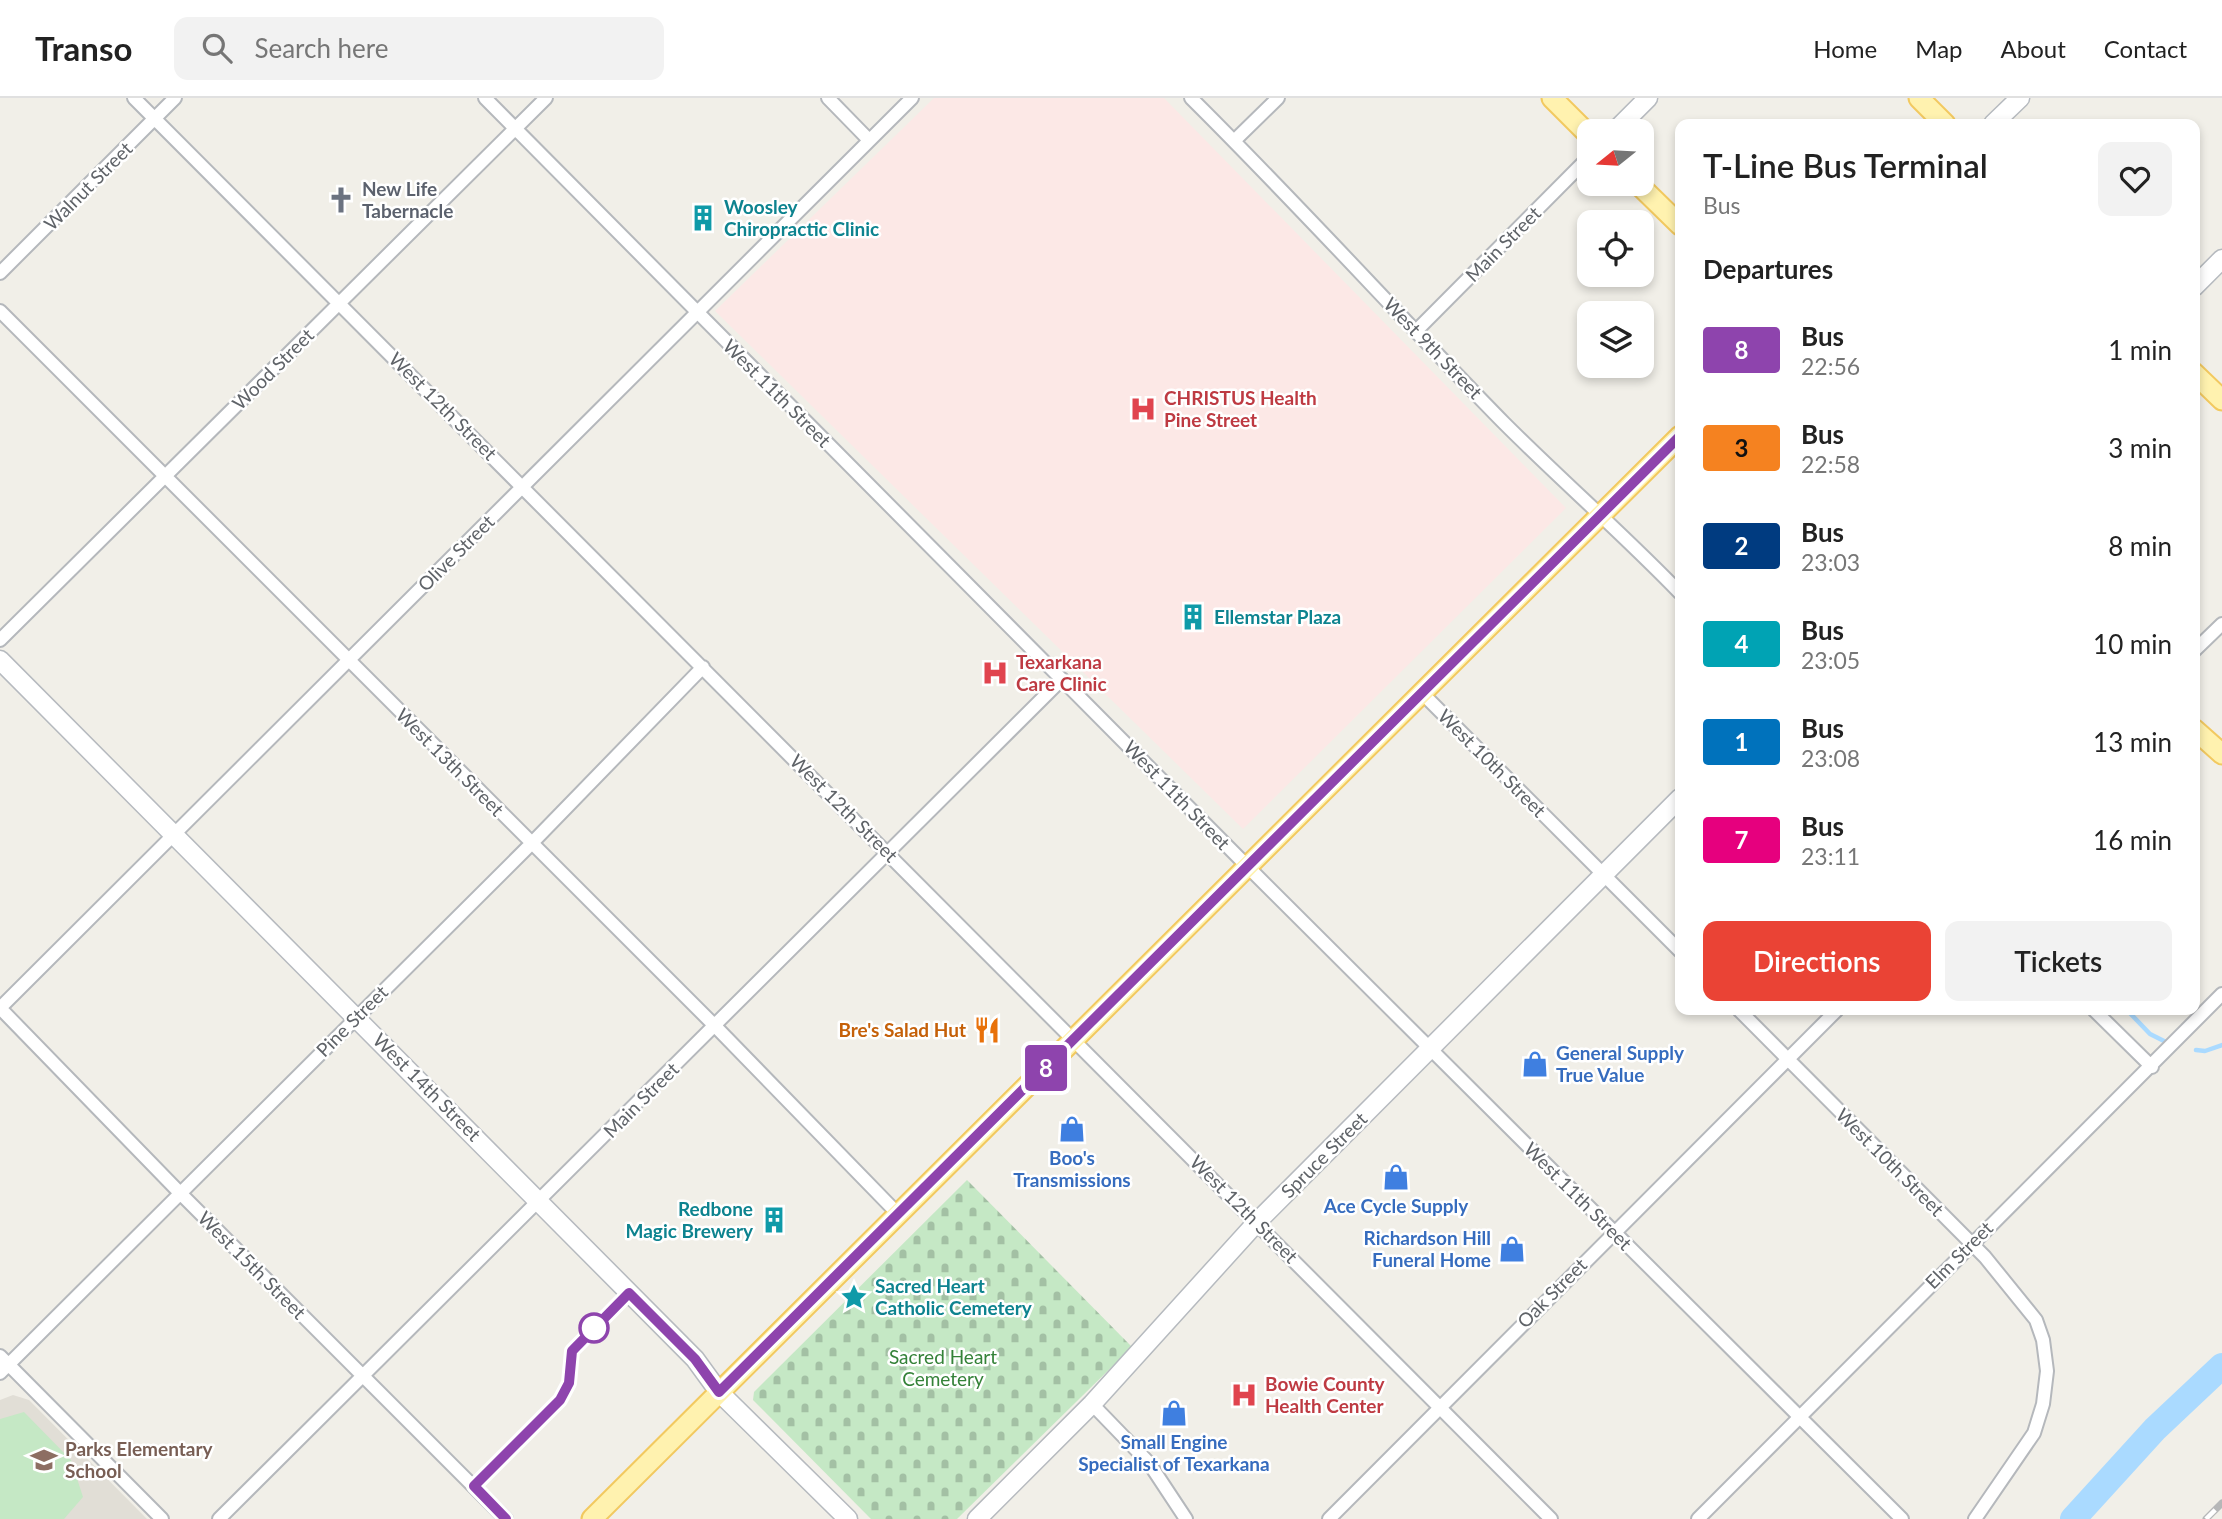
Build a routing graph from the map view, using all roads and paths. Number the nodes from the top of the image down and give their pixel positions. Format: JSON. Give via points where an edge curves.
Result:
{"nodes":[{"id":1,"x":134,"y":98,"type":"edge"},
{"id":2,"x":175,"y":98,"type":"edge"},
{"id":3,"x":485,"y":98,"type":"edge"},
{"id":4,"x":547,"y":98,"type":"edge"},
{"id":5,"x":828,"y":98,"type":"edge"},
{"id":6,"x":912,"y":98,"type":"edge"},
{"id":7,"x":1191,"y":98,"type":"edge"},
{"id":8,"x":1278,"y":98,"type":"edge"},
{"id":9,"x":1552,"y":98,"type":"edge"},
{"id":10,"x":1648,"y":98,"type":"edge"},
{"id":11,"x":1919,"y":98,"type":"edge"},
{"id":12,"x":2020,"y":98,"type":"edge"},
{"id":13,"x":155,"y":119,"type":"junction"},
{"id":14,"x":1627,"y":119,"type":"edge"},
{"id":15,"x":1940,"y":119,"type":"edge"},
{"id":16,"x":1998,"y":119,"type":"edge"},
{"id":17,"x":1577,"y":123,"type":"edge"},
{"id":18,"x":516,"y":129,"type":"junction"},
{"id":19,"x":869,"y":140,"type":"junction"},
{"id":20,"x":1234,"y":141,"type":"junction"},
{"id":21,"x":1577,"y":169,"type":"edge"},
{"id":22,"x":1650,"y":196,"type":"edge"},
{"id":23,"x":1675,"y":220,"type":"edge"},
{"id":24,"x":2222,"y":259,"type":"edge"},
{"id":25,"x":0,"y":273,"type":"edge"},
{"id":26,"x":2200,"y":280,"type":"edge"},
{"id":27,"x":340,"y":302,"type":"junction"},
{"id":28,"x":0,"y":311,"type":"edge"},
{"id":29,"x":696,"y":313,"type":"junction"},
{"id":30,"x":1416,"y":331,"type":"junction"},
{"id":31,"x":2200,"y":379,"type":"edge"},
{"id":32,"x":2222,"y":400,"type":"edge"},
{"id":33,"x":1675,"y":441,"type":"edge"},
{"id":34,"x":166,"y":477,"type":"junction"},
{"id":35,"x":523,"y":486,"type":"junction"},
{"id":36,"x":1602,"y":516,"type":"junction"},
{"id":37,"x":1675,"y":588,"type":"edge"},
{"id":38,"x":2222,"y":624,"type":"edge"},
{"id":39,"x":0,"y":640,"type":"edge"},
{"id":40,"x":2200,"y":645,"type":"edge"},
{"id":41,"x":0,"y":660,"type":"edge"},
{"id":42,"x":348,"y":660,"type":"junction"},
{"id":43,"x":703,"y":667,"type":"junction"},
{"id":44,"x":1062,"y":679,"type":"junction"},
{"id":45,"x":1423,"y":694,"type":"junction"},
{"id":46,"x":2200,"y":734,"type":"edge"},
{"id":47,"x":2222,"y":754,"type":"edge"},
{"id":48,"x":1675,"y":803,"type":"edge"},
{"id":49,"x":174,"y":834,"type":"junction"},
{"id":50,"x":531,"y":844,"type":"junction"},
{"id":51,"x":890,"y":853,"type":"junction"},
{"id":52,"x":1248,"y":867,"type":"junction"},
{"id":53,"x":1605,"y":875,"type":"junction"},
{"id":54,"x":1675,"y":946,"type":"edge"},
{"id":55,"x":2222,"y":994,"type":"edge"},
{"id":56,"x":0,"y":1008,"type":"edge"},
{"id":57,"x":1744,"y":1015,"type":"edge"},
{"id":58,"x":1832,"y":1015,"type":"edge"},
{"id":59,"x":2099,"y":1015,"type":"edge"},
{"id":60,"x":356,"y":1016,"type":"junction"},
{"id":61,"x":715,"y":1026,"type":"junction"},
{"id":62,"x":1073,"y":1040,"type":"junction"},
{"id":63,"x":1431,"y":1048,"type":"junction"},
{"id":64,"x":1788,"y":1059,"type":"junction"},
{"id":65,"x":2151,"y":1067,"type":"junction"},
{"id":66,"x":180,"y":1193,"type":"junction"},
{"id":67,"x":540,"y":1202,"type":"junction"},
{"id":68,"x":899,"y":1214,"type":"junction"},
{"id":69,"x":1257,"y":1222,"type":"junction"},
{"id":70,"x":1613,"y":1232,"type":"junction"},
{"id":71,"x":1971,"y":1243,"type":"junction"},
{"id":72,"x":3,"y":1365,"type":"edge"},
{"id":73,"x":363,"y":1375,"type":"junction"},
{"id":74,"x":719,"y":1392,"type":"junction"},
{"id":75,"x":1092,"y":1404,"type":"junction"},
{"id":76,"x":1440,"y":1408,"type":"junction"},
{"id":77,"x":1799,"y":1417,"type":"junction"},
{"id":78,"x":162,"y":1519,"type":"edge"},
{"id":79,"x":219,"y":1519,"type":"edge"},
{"id":80,"x":506,"y":1519,"type":"edge"},
{"id":81,"x":592,"y":1519,"type":"edge"},
{"id":82,"x":848,"y":1519,"type":"edge"},
{"id":83,"x":977,"y":1519,"type":"edge"},
{"id":84,"x":1186,"y":1519,"type":"edge"},
{"id":85,"x":1329,"y":1519,"type":"edge"},
{"id":86,"x":1551,"y":1519,"type":"edge"},
{"id":87,"x":1698,"y":1519,"type":"edge"},
{"id":88,"x":1902,"y":1519,"type":"edge"},
{"id":89,"x":1975,"y":1519,"type":"edge"}],
"edges":[{"from":1,"to":13,"type":"street","name":"West 12th Street"},
{"from":2,"to":13,"type":"street","name":"Walnut Street"},
{"from":3,"to":18,"type":"street","name":"West 11th Street"},
{"from":4,"to":18,"type":"street","name":"Wood Street"},
{"from":5,"to":19,"type":"street"},
{"from":6,"to":19,"type":"street","name":"Olive Street"},
{"from":7,"to":20,"type":"street","name":"West 9th Street"},
{"from":8,"to":20,"type":"street"},
{"from":9,"to":17,"type":"main road"},
{"from":10,"to":14,"type":"street"},
{"from":11,"to":15,"type":"main road"},
{"from":12,"to":16,"type":"street"},
{"from":13,"to":25,"type":"street","name":"Walnut Street"},
{"from":13,"to":27,"type":"street","name":"West 12th Street"},
{"from":18,"to":27,"type":"street","name":"Wood Street"},
{"from":18,"to":29,"type":"street","name":"West 11th Street"},
{"from":19,"to":29,"type":"street","name":"Olive Street"},
{"from":20,"to":30,"type":"street","name":"West 9th Street"},
{"from":21,"to":30,"type":"street","name":"Main Street"},
{"from":22,"to":23,"type":"main road"},
{"from":24,"to":26,"type":"street"},
{"from":27,"to":34,"type":"street","name":"Wood Street"},
{"from":27,"to":35,"type":"street","name":"West 12th Street"},
{"from":28,"to":34,"type":"street","name":"West 13th Street"},
{"from":29,"to":35,"type":"street","name":"Olive Street"},
{"from":29,"to":44,"type":"street","name":"West 11th Street"},
{"from":30,"to":36,"type":"street","name":"West 9th Street"},
{"from":31,"to":32,"type":"main road"},
{"from":33,"to":36,"type":"main road"},
{"from":34,"to":39,"type":"street","name":"Wood Street"},
{"from":34,"to":42,"type":"street","name":"West 13th Street"},
{"from":35,"to":42,"type":"street","name":"Olive Street"},
{"from":35,"to":43,"type":"street","name":"West 12th Street"},
{"from":36,"to":37,"type":"street","name":"West 9th Street"},
{"from":36,"to":45,"type":"main road"},
{"from":38,"to":40,"type":"street"},
{"from":41,"to":49,"type":"street","name":"West 14th Street"},
{"from":42,"to":49,"type":"street","name":"Olive Street"},
{"from":42,"to":50,"type":"street","name":"West 13th Street"},
{"from":43,"to":50,"type":"street","name":"Pine Street"},
{"from":43,"to":51,"type":"street","name":"West 12th Street"},
{"from":44,"to":51,"type":"street","name":"Main Street"},
{"from":44,"to":52,"type":"street","name":"West 11th Street"},
{"from":45,"to":52,"type":"main road"},
{"from":45,"to":53,"type":"street","name":"West 10th Street"},
{"from":46,"to":47,"type":"main road"},
{"from":48,"to":53,"type":"street","name":"Spruce Street"},
{"from":49,"to":56,"type":"street","name":"Olive Street"},
{"from":49,"to":60,"type":"street","name":"West 14th Street"},
{"from":50,"to":60,"type":"street","name":"Pine Street"},
{"from":50,"to":61,"type":"street","name":"West 13th Street"},
{"from":51,"to":61,"type":"street","name":"Main Street"},
{"from":51,"to":62,"type":"street","name":"West 12th Street"},
{"from":52,"to":62,"type":"main road"},
{"from":52,"to":63,"type":"street","name":"West 11th Street"},
{"from":53,"to":54,"type":"street","name":"West 10th Street"},
{"from":53,"to":63,"type":"street","name":"Spruce Street"},
{"from":55,"to":65,"type":"street","name":"Elm Street"},
{"from":56,"to":66,"type":"street","name":"West 15th Street"},
{"from":57,"to":64,"type":"street","name":"West 10th Street"},
{"from":58,"to":64,"type":"street","name":"Oak Street"},
{"from":59,"to":65,"type":"street"},
{"from":60,"to":66,"type":"street","name":"Pine Street"},
{"from":60,"to":67,"type":"street","name":"West 14th Street"},
{"from":61,"to":67,"type":"street","name":"Main Street"},
{"from":61,"to":68,"type":"street","name":"West 13th Street"},
{"from":62,"to":68,"type":"main road"},
{"from":62,"to":69,"type":"street","name":"West 12th Street"},
{"from":63,"to":69,"type":"street","name":"Spruce Street"},
{"from":63,"to":70,"type":"street","name":"West 11th Street"},
{"from":64,"to":70,"type":"street","name":"Oak Street"},
{"from":64,"to":71,"type":"street","name":"West 10th Street"},
{"from":65,"to":71,"type":"street","name":"Elm Street"},
{"from":66,"to":72,"type":"street","name":"Pine Street"},
{"from":66,"to":73,"type":"street","name":"West 15th Street"},
{"from":67,"to":73,"type":"street","name":"Main Street"},
{"from":67,"to":74,"type":"street","name":"West 14th Street","via":[[695,1359]]},
{"from":68,"to":74,"type":"main road"},
{"from":69,"to":75,"type":"street","name":"Spruce Street"},
{"from":69,"to":76,"type":"street","name":"West 12th Street"},
{"from":70,"to":76,"type":"street","name":"Oak Street"},
{"from":70,"to":77,"type":"street","name":"West 11th Street"},
{"from":71,"to":77,"type":"street","name":"Elm Street"},
{"from":71,"to":89,"type":"street","name":"West 10th Street","via":[[2036,1320],[2047,1371],[2034,1433]]},
{"from":72,"to":78,"type":"street"},
{"from":73,"to":79,"type":"street","name":"Main Street"},
{"from":73,"to":80,"type":"street","name":"West 15th Street"},
{"from":74,"to":81,"type":"main road"},
{"from":74,"to":82,"type":"street","name":"West 14th Street"},
{"from":75,"to":83,"type":"street","name":"Spruce Street"},
{"from":75,"to":84,"type":"street","via":[[1149,1463]]},
{"from":76,"to":85,"type":"street","name":"Oak Street"},
{"from":76,"to":86,"type":"street","name":"West 12th Street"},
{"from":77,"to":87,"type":"street","name":"Elm Street"},
{"from":77,"to":88,"type":"street","name":"West 11th Street"}]}
